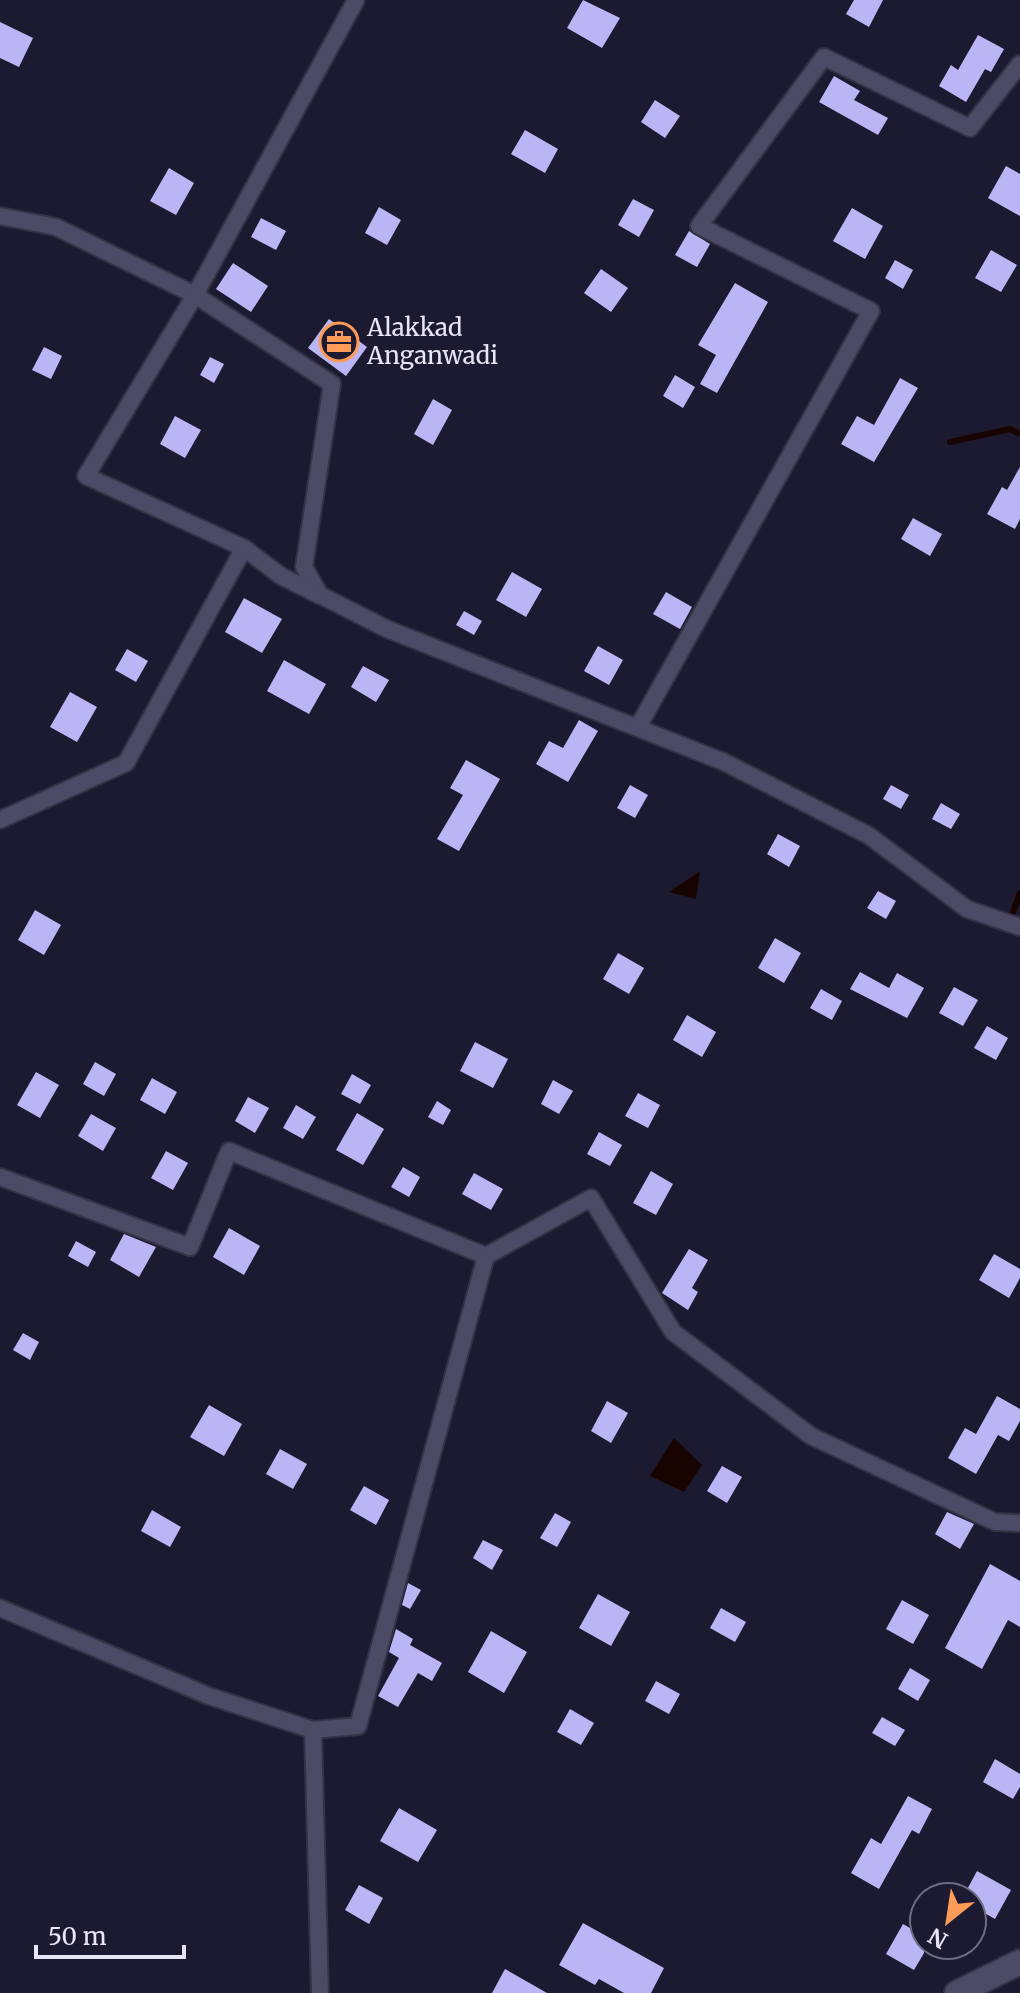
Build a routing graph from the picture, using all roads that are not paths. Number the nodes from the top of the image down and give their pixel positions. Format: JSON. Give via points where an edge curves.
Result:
{"nodes":[{"id":1,"x":356,"y":0,"type":"edge"},
{"id":2,"x":1020,"y":64,"type":"edge"},
{"id":3,"x":0,"y":216,"type":"edge"},
{"id":4,"x":195,"y":295,"type":"junction"},
{"id":5,"x":244,"y":548,"type":"junction"},
{"id":6,"x":320,"y":595,"type":"junction"},
{"id":7,"x":638,"y":727,"type":"junction"},
{"id":8,"x":0,"y":820,"type":"edge"},
{"id":9,"x":1020,"y":927,"type":"edge"},
{"id":10,"x":0,"y":1177,"type":"edge"},
{"id":11,"x":486,"y":1256,"type":"junction"},
{"id":12,"x":1020,"y":1523,"type":"edge"},
{"id":13,"x":0,"y":1608,"type":"edge"},
{"id":14,"x":313,"y":1730,"type":"junction"},
{"id":15,"x":1019,"y":1960,"type":"edge"},
{"id":16,"x":320,"y":1993,"type":"edge"},
{"id":17,"x":957,"y":1993,"type":"edge"}],
"edges":[{"from":1,"to":4,"type":"street"},
{"from":2,"to":7,"type":"street","via":[[970,128],[824,57],[699,226],[871,311]]},
{"from":3,"to":4,"type":"street","via":[[56,227]]},
{"from":4,"to":5,"type":"street","via":[[86,476]]},
{"from":4,"to":6,"type":"street","via":[[332,384],[304,567]]},
{"from":5,"to":6,"type":"street","via":[[281,576]]},
{"from":5,"to":8,"type":"street","via":[[126,763]]},
{"from":6,"to":7,"type":"street","via":[[387,629]]},
{"from":7,"to":9,"type":"street","via":[[724,762],[868,835],[967,909]]},
{"from":10,"to":11,"type":"street","via":[[190,1247],[229,1151]]},
{"from":11,"to":12,"type":"street","via":[[591,1198],[673,1332],[811,1436],[995,1522]]},
{"from":11,"to":14,"type":"street","via":[[358,1726]]},
{"from":13,"to":14,"type":"street","via":[[183,1685]]},
{"from":14,"to":16,"type":"street"},
{"from":15,"to":17,"type":"main road"}]}
